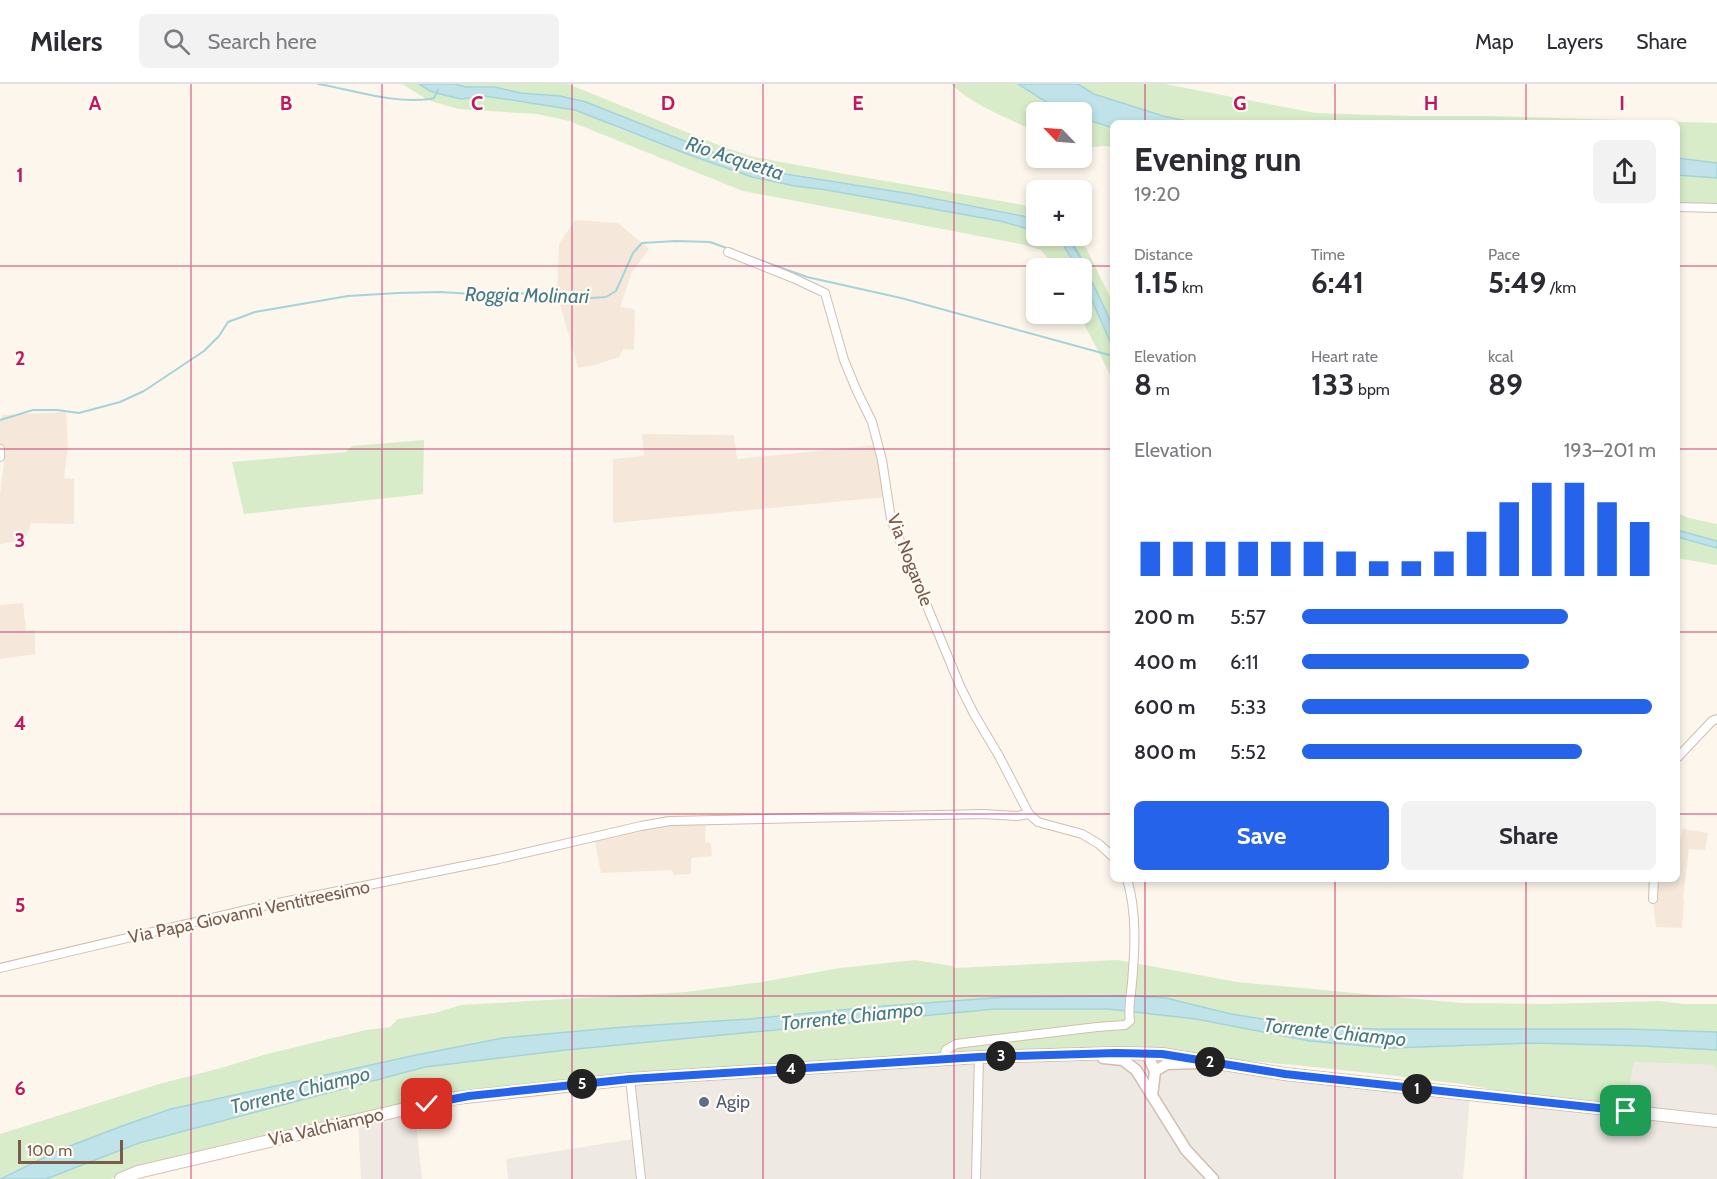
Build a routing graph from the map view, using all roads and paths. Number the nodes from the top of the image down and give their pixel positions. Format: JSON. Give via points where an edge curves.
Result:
{"nodes":[{"id":1,"x":1680,"y":207,"type":"edge"},
{"id":2,"x":1717,"y":208,"type":"edge"},
{"id":3,"x":728,"y":252,"type":"dead end"},
{"id":4,"x":0,"y":448,"type":"edge"},
{"id":5,"x":0,"y":457,"type":"edge"},
{"id":6,"x":1717,"y":719,"type":"edge"},
{"id":7,"x":1680,"y":755,"type":"edge"},
{"id":8,"x":1029,"y":814,"type":"junction"},
{"id":9,"x":1110,"y":854,"type":"edge"},
{"id":10,"x":1128,"y":882,"type":"edge"},
{"id":11,"x":1654,"y":882,"type":"edge"},
{"id":12,"x":1653,"y":899,"type":"dead end"},
{"id":13,"x":0,"y":968,"type":"edge"},
{"id":14,"x":1075,"y":1054,"type":"junction"},
{"id":15,"x":1147,"y":1054,"type":"junction"},
{"id":16,"x":979,"y":1057,"type":"junction"},
{"id":17,"x":943,"y":1059,"type":"junction"},
{"id":18,"x":1218,"y":1063,"type":"junction"},
{"id":19,"x":1155,"y":1071,"type":"junction"},
{"id":20,"x":1139,"y":1076,"type":"junction"},
{"id":21,"x":630,"y":1079,"type":"junction"},
{"id":22,"x":1152,"y":1096,"type":"junction"},
{"id":23,"x":1717,"y":1121,"type":"edge"},
{"id":24,"x":121,"y":1179,"type":"edge"},
{"id":25,"x":641,"y":1179,"type":"edge"},
{"id":26,"x":976,"y":1179,"type":"edge"},
{"id":27,"x":1213,"y":1179,"type":"edge"}],
"edges":[{"from":1,"to":2,"type":"street"},
{"from":3,"to":8,"type":"street","name":"Via Nogarole","via":[[825,293],[844,360],[872,422],[891,519],[960,686]]},
{"from":4,"to":5,"type":"street"},
{"from":6,"to":7,"type":"street"},
{"from":8,"to":9,"type":"street","via":[[1038,822],[1082,834]]},
{"from":8,"to":13,"type":"street","name":"Via Papa Giovanni Ventitreesimo","via":[[670,821],[499,860],[263,906]]},
{"from":10,"to":17,"type":"street","via":[[1134,916],[1130,1021],[1125,1025],[956,1044],[946,1050]]},
{"from":11,"to":12,"type":"street"},
{"from":14,"to":15,"type":"main road","name":"Via Valchiampo"},
{"from":14,"to":16,"type":"main road","name":"Via Valchiampo"},
{"from":14,"to":20,"type":"street","via":[[1123,1060]]},
{"from":15,"to":18,"type":"main road","name":"Via Valchiampo"},
{"from":15,"to":19,"type":"street"},
{"from":15,"to":20,"type":"street"},
{"from":16,"to":17,"type":"main road","name":"Via Valchiampo"},
{"from":16,"to":26,"type":"street"},
{"from":17,"to":21,"type":"main road","name":"Via Valchiampo"},
{"from":18,"to":19,"type":"street","via":[[1167,1064]]},
{"from":18,"to":23,"type":"main road","name":"Via Valchiampo","via":[[1285,1074]]},
{"from":19,"to":22,"type":"street"},
{"from":20,"to":22,"type":"street"},
{"from":21,"to":24,"type":"main road","name":"Via Valchiampo","via":[[447,1100]]},
{"from":21,"to":25,"type":"street"},
{"from":22,"to":27,"type":"street","via":[[1186,1150]]}]}
